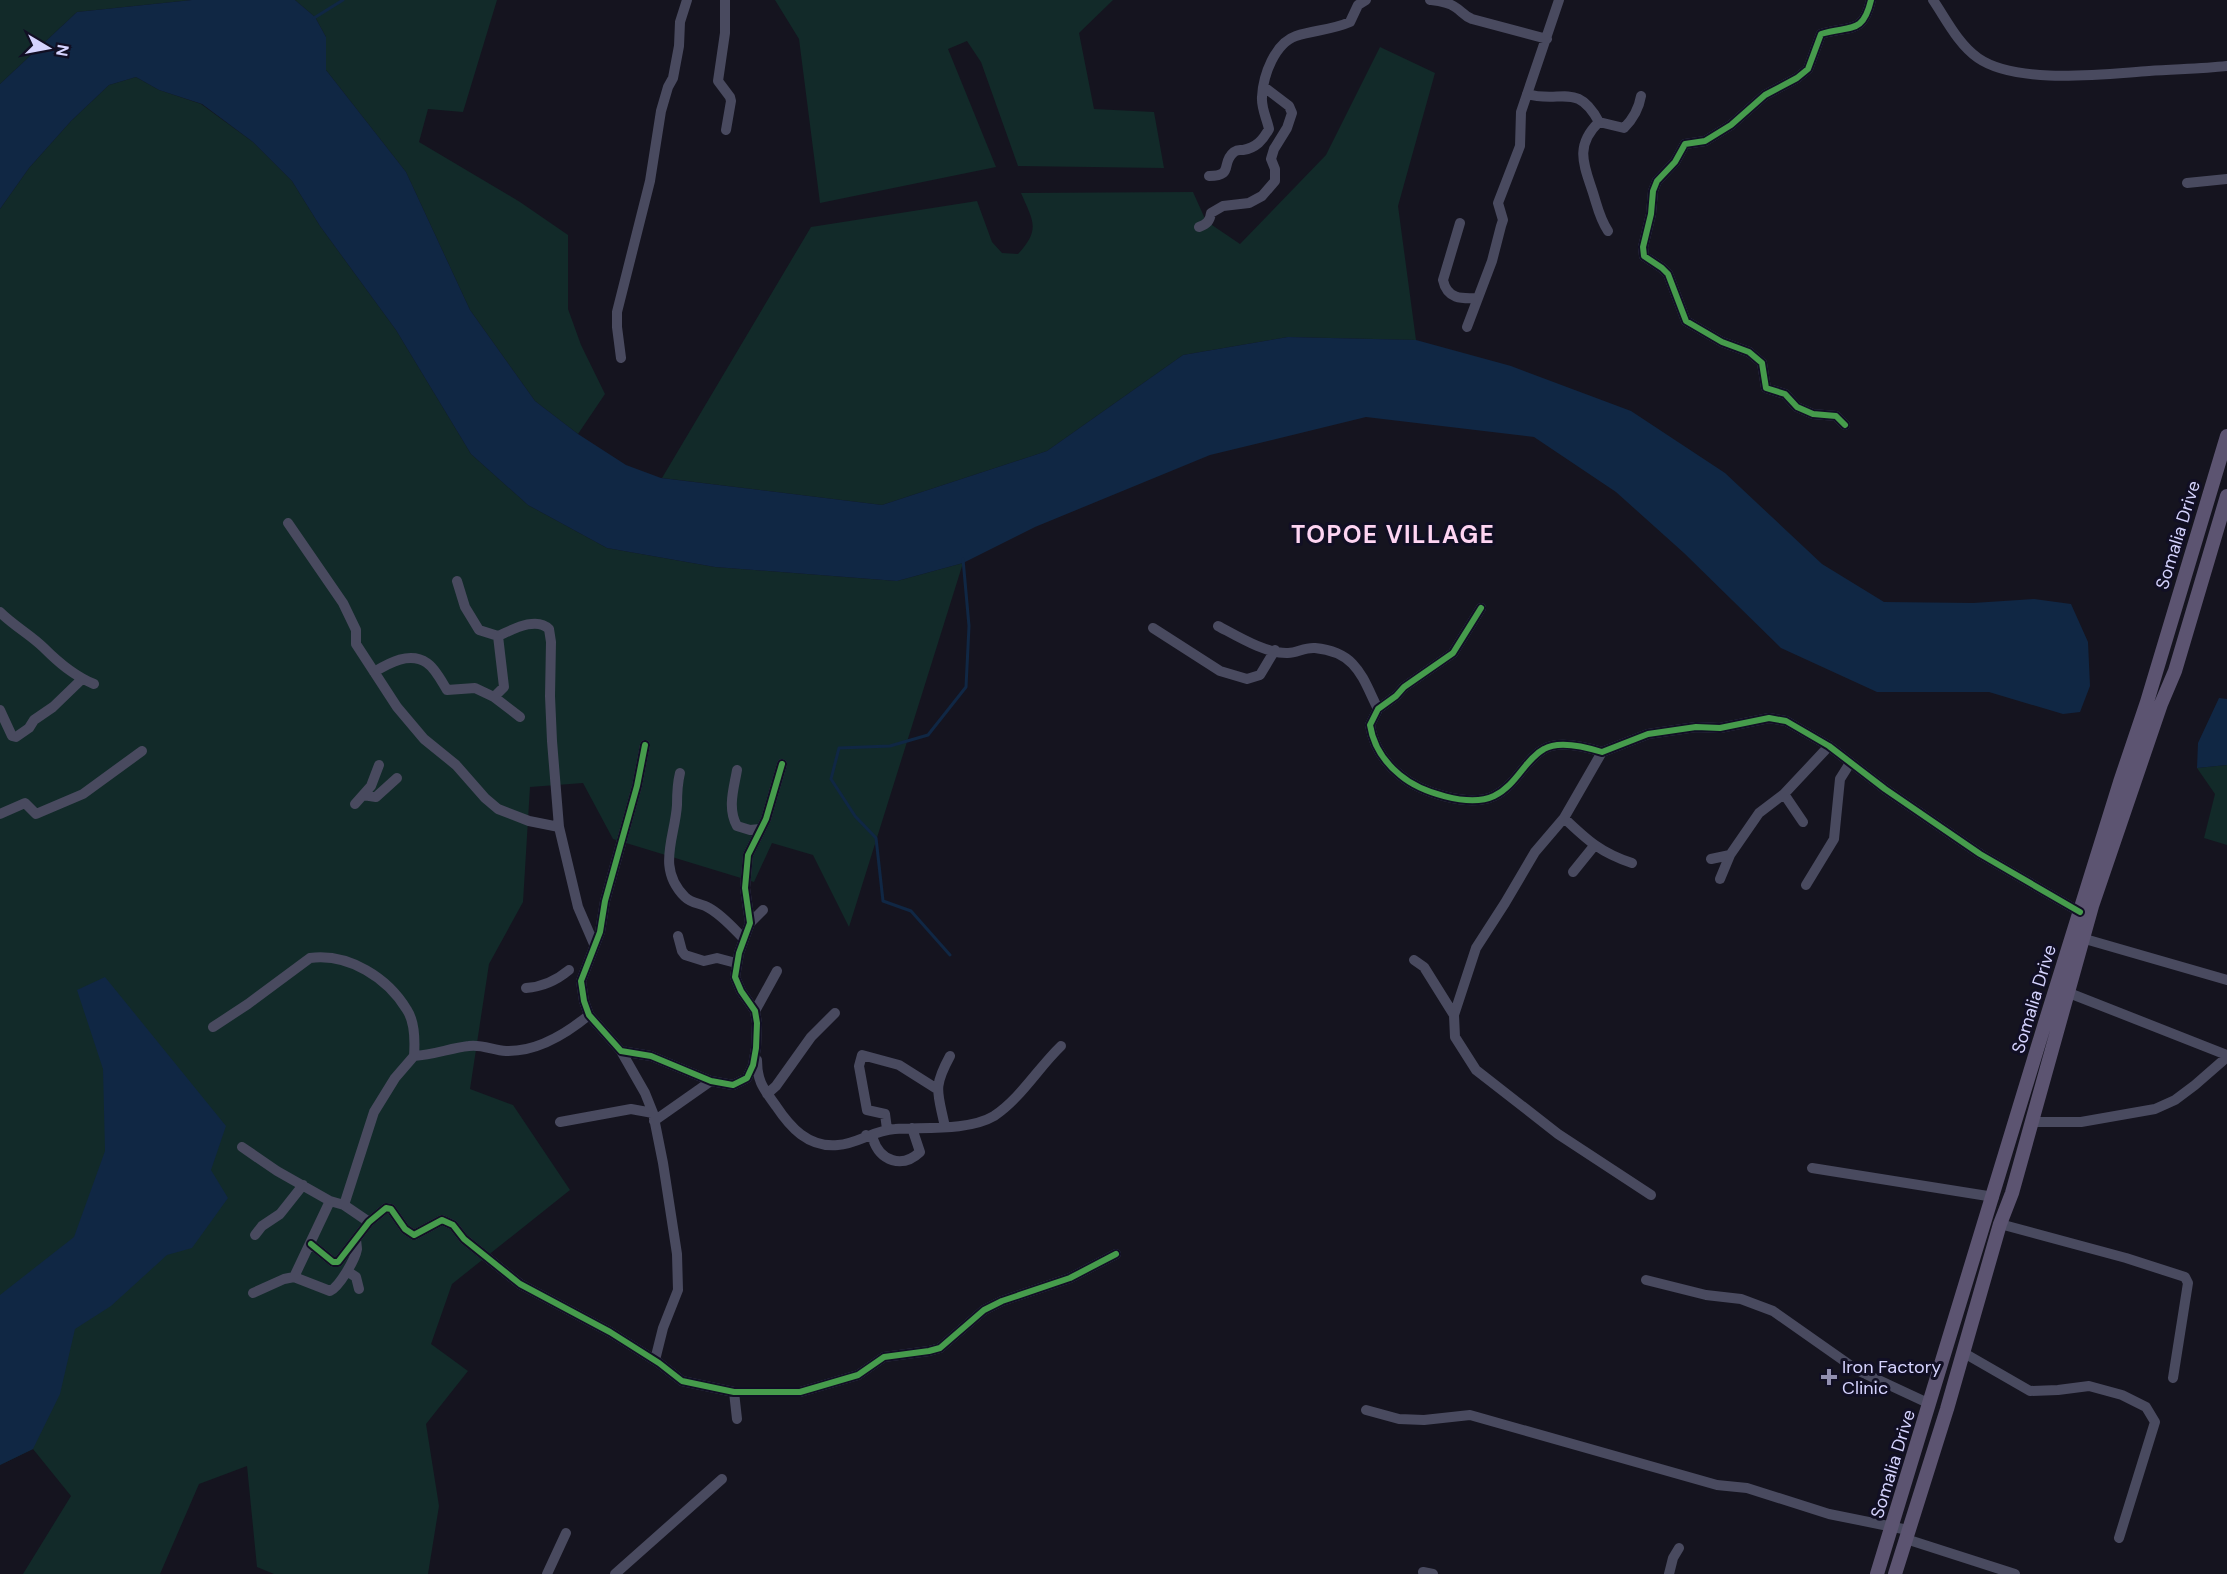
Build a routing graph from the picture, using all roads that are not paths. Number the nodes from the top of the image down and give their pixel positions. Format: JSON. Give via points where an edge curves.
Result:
{"nodes":[{"id":1,"x":687,"y":0,"type":"edge"},
{"id":2,"x":725,"y":0,"type":"edge"},
{"id":3,"x":1366,"y":0,"type":"edge"},
{"id":4,"x":1430,"y":0,"type":"edge"},
{"id":5,"x":1559,"y":0,"type":"edge"},
{"id":6,"x":1872,"y":0,"type":"edge"},
{"id":7,"x":1933,"y":0,"type":"edge"},
{"id":8,"x":1547,"y":39,"type":"junction"},
{"id":9,"x":2227,"y":66,"type":"edge"},
{"id":10,"x":1263,"y":87,"type":"junction"},
{"id":11,"x":1527,"y":94,"type":"junction"},
{"id":12,"x":1641,"y":96,"type":"dead end"},
{"id":13,"x":1599,"y":122,"type":"junction"},
{"id":14,"x":726,"y":130,"type":"dead end"},
{"id":15,"x":1209,"y":176,"type":"dead end"},
{"id":16,"x":2227,"y":179,"type":"edge"},
{"id":17,"x":2187,"y":183,"type":"dead end"},
{"id":18,"x":1460,"y":223,"type":"dead end"},
{"id":19,"x":1199,"y":227,"type":"dead end"},
{"id":20,"x":1608,"y":231,"type":"dead end"},
{"id":21,"x":1478,"y":298,"type":"junction"},
{"id":22,"x":1467,"y":327,"type":"dead end"},
{"id":23,"x":621,"y":358,"type":"dead end"},
{"id":24,"x":1845,"y":425,"type":"dead end"},
{"id":25,"x":2227,"y":436,"type":"edge"},
{"id":26,"x":2227,"y":496,"type":"edge"},
{"id":27,"x":288,"y":523,"type":"dead end"},
{"id":28,"x":457,"y":581,"type":"dead end"},
{"id":29,"x":1481,"y":608,"type":"dead end"},
{"id":30,"x":0,"y":612,"type":"edge"},
{"id":31,"x":1218,"y":626,"type":"dead end"},
{"id":32,"x":1153,"y":628,"type":"dead end"},
{"id":33,"x":498,"y":636,"type":"junction"},
{"id":34,"x":1275,"y":650,"type":"junction"},
{"id":35,"x":374,"y":672,"type":"junction"},
{"id":36,"x":82,"y":679,"type":"junction"},
{"id":37,"x":94,"y":684,"type":"dead end"},
{"id":38,"x":494,"y":697,"type":"junction"},
{"id":39,"x":1378,"y":709,"type":"junction"},
{"id":40,"x":0,"y":710,"type":"edge"},
{"id":41,"x":520,"y":717,"type":"dead end"},
{"id":42,"x":645,"y":745,"type":"dead end"},
{"id":43,"x":1830,"y":746,"type":"junction"},
{"id":44,"x":142,"y":751,"type":"dead end"},
{"id":45,"x":1602,"y":752,"type":"junction"},
{"id":46,"x":1850,"y":763,"type":"junction"},
{"id":47,"x":782,"y":764,"type":"dead end"},
{"id":48,"x":379,"y":765,"type":"dead end"},
{"id":49,"x":737,"y":770,"type":"dead end"},
{"id":50,"x":680,"y":773,"type":"dead end"},
{"id":51,"x":397,"y":778,"type":"dead end"},
{"id":52,"x":1784,"y":794,"type":"junction"},
{"id":53,"x":363,"y":795,"type":"junction"},
{"id":54,"x":355,"y":804,"type":"dead end"},
{"id":55,"x":0,"y":814,"type":"edge"},
{"id":56,"x":1564,"y":818,"type":"junction"},
{"id":57,"x":1803,"y":822,"type":"dead end"},
{"id":58,"x":559,"y":827,"type":"junction"},
{"id":59,"x":760,"y":829,"type":"junction"},
{"id":60,"x":1594,"y":846,"type":"junction"},
{"id":61,"x":1730,"y":855,"type":"junction"},
{"id":62,"x":1711,"y":859,"type":"dead end"},
{"id":63,"x":1632,"y":863,"type":"dead end"},
{"id":64,"x":1573,"y":872,"type":"dead end"},
{"id":65,"x":1720,"y":879,"type":"dead end"},
{"id":66,"x":1806,"y":885,"type":"dead end"},
{"id":67,"x":763,"y":910,"type":"dead end"},
{"id":68,"x":2080,"y":912,"type":"junction"},
{"id":69,"x":750,"y":923,"type":"junction"},
{"id":70,"x":678,"y":936,"type":"dead end"},
{"id":71,"x":744,"y":939,"type":"junction"},
{"id":72,"x":2085,"y":939,"type":"junction"},
{"id":73,"x":594,"y":944,"type":"junction"},
{"id":74,"x":1414,"y":960,"type":"dead end"},
{"id":75,"x":736,"y":963,"type":"junction"},
{"id":76,"x":569,"y":970,"type":"dead end"},
{"id":77,"x":777,"y":971,"type":"dead end"},
{"id":78,"x":2227,"y":980,"type":"edge"},
{"id":79,"x":526,"y":988,"type":"dead end"},
{"id":80,"x":2069,"y":993,"type":"junction"},
{"id":81,"x":755,"y":1011,"type":"junction"},
{"id":82,"x":835,"y":1013,"type":"dead end"},
{"id":83,"x":589,"y":1015,"type":"junction"},
{"id":84,"x":1454,"y":1015,"type":"junction"},
{"id":85,"x":213,"y":1027,"type":"dead end"},
{"id":86,"x":1061,"y":1046,"type":"dead end"},
{"id":87,"x":756,"y":1048,"type":"junction"},
{"id":88,"x":621,"y":1051,"type":"junction"},
{"id":89,"x":414,"y":1056,"type":"junction"},
{"id":90,"x":950,"y":1056,"type":"dead end"},
{"id":91,"x":2227,"y":1056,"type":"edge"},
{"id":92,"x":711,"y":1081,"type":"junction"},
{"id":93,"x":733,"y":1085,"type":"junction"},
{"id":94,"x":937,"y":1089,"type":"junction"},
{"id":95,"x":765,"y":1091,"type":"junction"},
{"id":96,"x":653,"y":1117,"type":"junction"},
{"id":97,"x":560,"y":1122,"type":"dead end"},
{"id":98,"x":2032,"y":1122,"type":"junction"},
{"id":99,"x":945,"y":1126,"type":"junction"},
{"id":100,"x":912,"y":1128,"type":"junction"},
{"id":101,"x":887,"y":1129,"type":"junction"},
{"id":102,"x":866,"y":1135,"type":"junction"},
{"id":103,"x":242,"y":1147,"type":"dead end"},
{"id":104,"x":1812,"y":1168,"type":"dead end"},
{"id":105,"x":303,"y":1185,"type":"junction"},
{"id":106,"x":1651,"y":1195,"type":"dead end"},
{"id":107,"x":1994,"y":1197,"type":"junction"},
{"id":108,"x":330,"y":1201,"type":"junction"},
{"id":109,"x":344,"y":1204,"type":"junction"},
{"id":110,"x":369,"y":1222,"type":"junction"},
{"id":111,"x":2000,"y":1224,"type":"junction"},
{"id":112,"x":255,"y":1234,"type":"dead end"},
{"id":113,"x":356,"y":1238,"type":"junction"},
{"id":114,"x":311,"y":1244,"type":"junction"},
{"id":115,"x":1116,"y":1254,"type":"dead end"},
{"id":116,"x":347,"y":1271,"type":"junction"},
{"id":117,"x":294,"y":1277,"type":"junction"},
{"id":118,"x":1646,"y":1280,"type":"dead end"},
{"id":119,"x":359,"y":1289,"type":"dead end"},
{"id":120,"x":254,"y":1293,"type":"dead end"},
{"id":121,"x":1964,"y":1353,"type":"junction"},
{"id":122,"x":655,"y":1360,"type":"junction"},
{"id":123,"x":2173,"y":1378,"type":"dead end"},
{"id":124,"x":734,"y":1392,"type":"junction"},
{"id":125,"x":1930,"y":1404,"type":"junction"},
{"id":126,"x":1366,"y":1410,"type":"dead end"},
{"id":127,"x":737,"y":1419,"type":"dead end"},
{"id":128,"x":722,"y":1479,"type":"dead end"},
{"id":129,"x":1893,"y":1526,"type":"junction"},
{"id":130,"x":566,"y":1533,"type":"dead end"},
{"id":131,"x":1907,"y":1535,"type":"junction"},
{"id":132,"x":2119,"y":1538,"type":"dead end"},
{"id":133,"x":1679,"y":1548,"type":"dead end"},
{"id":134,"x":551,"y":1571,"type":"edge"},
{"id":135,"x":615,"y":1574,"type":"edge"},
{"id":136,"x":1669,"y":1574,"type":"edge"},
{"id":137,"x":1877,"y":1574,"type":"edge"},
{"id":138,"x":1894,"y":1574,"type":"edge"},
{"id":139,"x":2015,"y":1574,"type":"edge"}],
"edges":[{"from":1,"to":23,"type":"street","via":[[680,22],[673,78],[661,111],[650,181],[617,312]]},
{"from":2,"to":14,"type":"street","via":[[725,33],[718,76],[731,101]]},
{"from":3,"to":10,"type":"street","via":[[1358,5],[1350,22],[1285,41],[1274,53]]},
{"from":4,"to":8,"type":"street","via":[[1449,4],[1472,19]]},
{"from":5,"to":8,"type":"street"},
{"from":6,"to":24,"type":"street","via":[[1864,21],[1857,27],[1821,34],[1808,69],[1797,78],[1765,95],[1731,125],[1705,141],[1685,144],[1653,190],[1643,247],[1644,255],[1668,274],[1686,321],[1756,357],[1762,363],[1766,388],[1785,394],[1797,407],[1813,414],[1836,416]]},
{"from":7,"to":9,"type":"street","via":[[1968,50],[1985,62],[2008,70],[2092,75]]},
{"from":8,"to":11,"type":"street"},
{"from":10,"to":15,"type":"street","via":[[1269,129],[1266,136],[1253,147],[1232,154],[1226,172]]},
{"from":10,"to":19,"type":"street","via":[[1289,106],[1292,113],[1271,159],[1275,181],[1262,196],[1223,206]]},
{"from":11,"to":13,"type":"street","via":[[1575,97],[1586,102]]},
{"from":11,"to":21,"type":"street","via":[[1521,112],[1521,146],[1498,203],[1502,226]]},
{"from":12,"to":13,"type":"street","via":[[1631,122],[1624,128]]},
{"from":13,"to":20,"type":"street","via":[[1587,136],[1583,159],[1596,209]]},
{"from":16,"to":17,"type":"street"},
{"from":18,"to":21,"type":"street","via":[[1443,280],[1445,289],[1464,299]]},
{"from":21,"to":22,"type":"street"},
{"from":25,"to":68,"type":"main road","name":"Somalia Drive"},
{"from":26,"to":72,"type":"main road","name":"Somalia Drive","via":[[2175,671],[2092,906]]},
{"from":27,"to":35,"type":"street","via":[[343,603],[356,630],[356,644]]},
{"from":28,"to":33,"type":"street","via":[[465,607],[479,630]]},
{"from":29,"to":39,"type":"street","via":[[1453,653]]},
{"from":30,"to":36,"type":"street"},
{"from":31,"to":34,"type":"street","via":[[1247,642]]},
{"from":32,"to":34,"type":"street","via":[[1220,672],[1247,679],[1260,675]]},
{"from":33,"to":38,"type":"street","via":[[504,687]]},
{"from":33,"to":58,"type":"street","via":[[535,623],[549,629]]},
{"from":34,"to":39,"type":"street","via":[[1288,653],[1317,648],[1340,655],[1356,665]]},
{"from":35,"to":38,"type":"street","via":[[395,660],[413,658],[428,663],[447,690],[475,688]]},
{"from":35,"to":58,"type":"street","via":[[424,739],[456,765],[498,809]]},
{"from":36,"to":37,"type":"street"},
{"from":36,"to":40,"type":"street","via":[[16,737]]},
{"from":38,"to":41,"type":"street"},
{"from":39,"to":45,"type":"street","via":[[1370,725],[1371,733],[1387,761],[1400,776],[1447,797],[1484,800],[1497,795],[1510,786],[1537,754],[1552,746],[1587,747]]},
{"from":42,"to":73,"type":"street"},
{"from":43,"to":45,"type":"street","via":[[1786,721],[1769,718],[1720,728],[1648,734]]},
{"from":43,"to":46,"type":"street"},
{"from":43,"to":52,"type":"street"},
{"from":44,"to":55,"type":"street","via":[[83,794],[36,814],[26,803]]},
{"from":45,"to":56,"type":"street"},
{"from":46,"to":66,"type":"street","via":[[1839,779],[1834,839]]},
{"from":46,"to":68,"type":"street","via":[[1980,854]]},
{"from":47,"to":59,"type":"street"},
{"from":48,"to":53,"type":"street","via":[[375,779]]},
{"from":49,"to":59,"type":"street","via":[[731,811],[734,821],[743,828]]},
{"from":50,"to":71,"type":"street","via":[[669,840],[668,863],[674,880],[687,899],[712,909]]},
{"from":51,"to":53,"type":"street","via":[[376,797]]},
{"from":52,"to":57,"type":"street"},
{"from":52,"to":61,"type":"street","via":[[1760,813]]},
{"from":53,"to":54,"type":"street"},
{"from":56,"to":60,"type":"street"},
{"from":56,"to":84,"type":"street","via":[[1535,852],[1476,948]]},
{"from":58,"to":73,"type":"street","via":[[578,907]]},
{"from":59,"to":69,"type":"street","via":[[748,855],[746,872]]},
{"from":60,"to":63,"type":"street","via":[[1611,857]]},
{"from":60,"to":64,"type":"street"},
{"from":61,"to":62,"type":"street"},
{"from":61,"to":65,"type":"street"},
{"from":67,"to":69,"type":"street"},
{"from":68,"to":107,"type":"main road","name":"Somalia Drive"},
{"from":69,"to":71,"type":"street"},
{"from":70,"to":75,"type":"street","via":[[685,955]]},
{"from":71,"to":75,"type":"street"},
{"from":72,"to":78,"type":"street"},
{"from":72,"to":80,"type":"main road","name":"Somalia Drive"},
{"from":73,"to":83,"type":"street","via":[[581,981]]},
{"from":74,"to":84,"type":"street","via":[[1424,967]]},
{"from":75,"to":81,"type":"street","via":[[737,984]]},
{"from":76,"to":79,"type":"street","via":[[550,982]]},
{"from":77,"to":81,"type":"street"},
{"from":80,"to":91,"type":"street"},
{"from":80,"to":98,"type":"main road","name":"Somalia Drive"},
{"from":81,"to":87,"type":"street"},
{"from":82,"to":95,"type":"street","via":[[811,1037],[776,1086]]},
{"from":83,"to":88,"type":"street"},
{"from":83,"to":89,"type":"street","via":[[537,1047],[507,1051],[470,1045]]},
{"from":84,"to":106,"type":"street","via":[[1455,1038],[1476,1070],[1558,1134]]},
{"from":85,"to":89,"type":"street","via":[[310,958],[320,957],[358,966],[380,978],[409,1012]]},
{"from":86,"to":99,"type":"street","via":[[1019,1094],[994,1115],[981,1122]]},
{"from":87,"to":93,"type":"street","via":[[747,1078]]},
{"from":87,"to":95,"type":"street"},
{"from":88,"to":92,"type":"street","via":[[651,1056]]},
{"from":88,"to":96,"type":"street"},
{"from":89,"to":109,"type":"street","via":[[374,1112]]},
{"from":90,"to":94,"type":"street"},
{"from":91,"to":98,"type":"street","via":[[2175,1100],[2155,1109],[2081,1122]]},
{"from":92,"to":93,"type":"street"},
{"from":92,"to":96,"type":"street"},
{"from":93,"to":95,"type":"street"},
{"from":94,"to":99,"type":"street"},
{"from":94,"to":101,"type":"street","via":[[899,1065],[862,1055],[859,1066],[867,1110],[885,1114]]},
{"from":95,"to":102,"type":"street","via":[[789,1126],[815,1142],[840,1145]]},
{"from":96,"to":97,"type":"street","via":[[632,1109]]},
{"from":96,"to":122,"type":"street","via":[[675,1231],[679,1277]]},
{"from":98,"to":111,"type":"main road","name":"Somalia Drive"},
{"from":99,"to":100,"type":"street"},
{"from":100,"to":101,"type":"street"},
{"from":100,"to":102,"type":"street","via":[[920,1152],[896,1162],[887,1159]]},
{"from":101,"to":102,"type":"street"},
{"from":103,"to":105,"type":"street"},
{"from":104,"to":107,"type":"street"},
{"from":105,"to":108,"type":"street"},
{"from":105,"to":112,"type":"street","via":[[280,1214]]},
{"from":107,"to":125,"type":"main road","name":"Somalia Drive"},
{"from":108,"to":109,"type":"street"},
{"from":108,"to":114,"type":"street"},
{"from":109,"to":110,"type":"street"},
{"from":110,"to":113,"type":"street"},
{"from":110,"to":122,"type":"street","via":[[386,1208],[414,1235],[447,1221],[520,1284]]},
{"from":111,"to":121,"type":"main road","name":"Somalia Drive"},
{"from":111,"to":123,"type":"street","via":[[2185,1277],[2188,1283]]},
{"from":113,"to":114,"type":"street","via":[[338,1262]]},
{"from":113,"to":116,"type":"street","via":[[357,1248]]},
{"from":114,"to":117,"type":"street"},
{"from":115,"to":124,"type":"street","via":[[1070,1278],[984,1310],[940,1348],[884,1357],[858,1375],[800,1392]]},
{"from":116,"to":117,"type":"street","via":[[330,1291]]},
{"from":116,"to":119,"type":"street","via":[[356,1277]]},
{"from":117,"to":120,"type":"street"},
{"from":118,"to":125,"type":"street","via":[[1741,1299],[1773,1311],[1857,1370]]},
{"from":121,"to":131,"type":"main road","name":"Somalia Drive"},
{"from":121,"to":132,"type":"street","via":[[2030,1391],[2089,1386],[2146,1407],[2155,1422]]},
{"from":122,"to":124,"type":"street","via":[[682,1381]]},
{"from":124,"to":127,"type":"street"},
{"from":125,"to":129,"type":"main road","name":"Somalia Drive"},
{"from":126,"to":129,"type":"street","via":[[1399,1419],[1470,1415],[1717,1485],[1747,1488],[1829,1514]]},
{"from":128,"to":135,"type":"street"},
{"from":129,"to":131,"type":"street"},
{"from":129,"to":137,"type":"main road","name":"Somalia Drive"},
{"from":130,"to":134,"type":"street"},
{"from":131,"to":138,"type":"main road","name":"Somalia Drive"},
{"from":131,"to":139,"type":"street"},
{"from":133,"to":136,"type":"street"}]}
